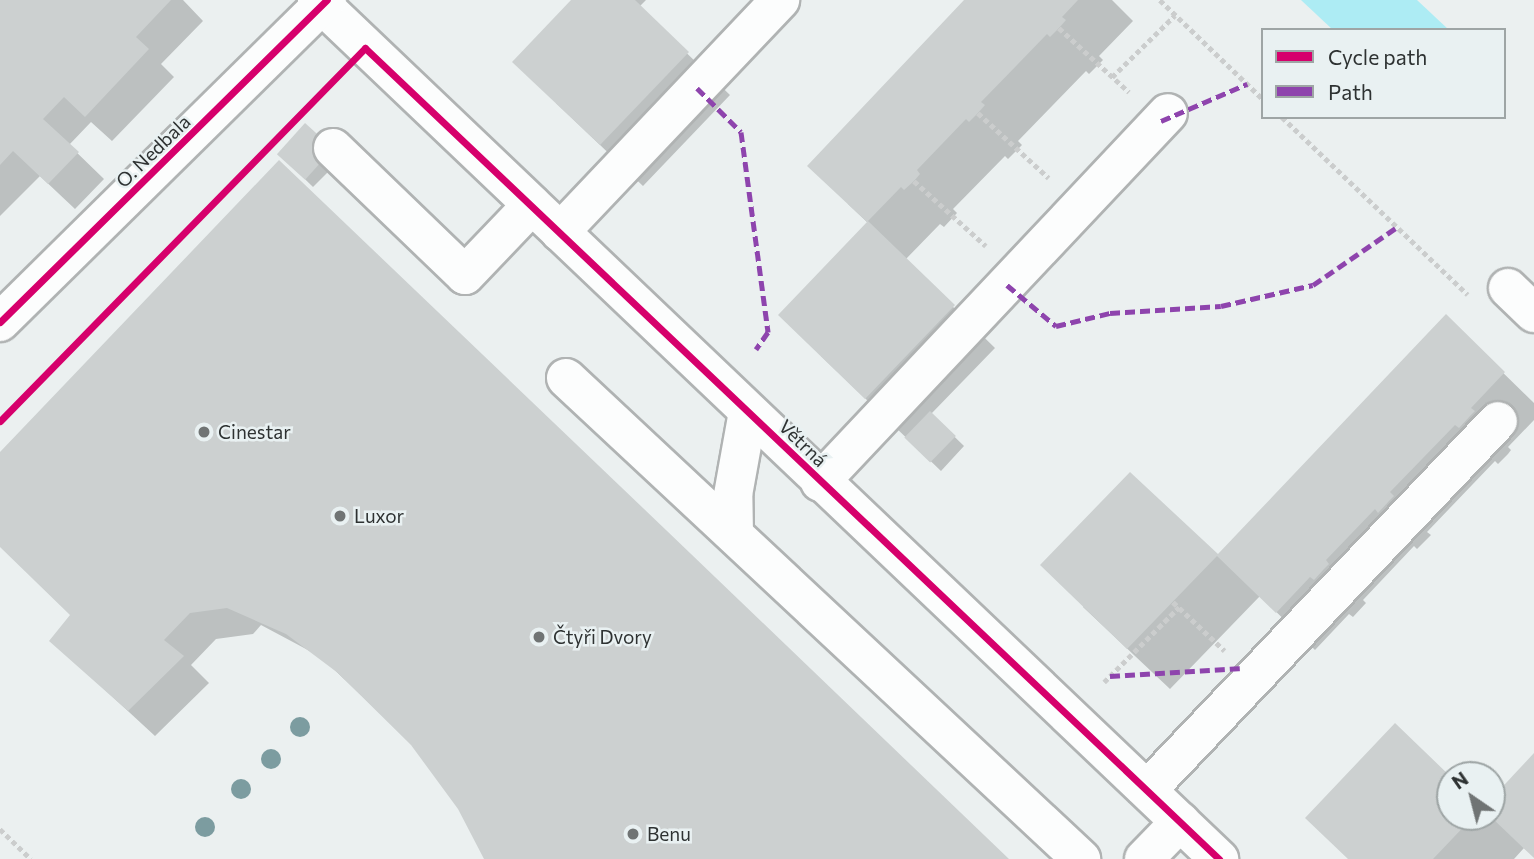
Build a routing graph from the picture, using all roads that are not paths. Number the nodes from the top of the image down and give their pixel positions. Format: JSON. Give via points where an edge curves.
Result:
{"nodes":[{"id":1,"x":780,"y":0,"type":"edge"},
{"id":2,"x":322,"y":2,"type":"edge"},
{"id":3,"x":1164,"y":117,"type":"road end"},
{"id":4,"x":333,"y":148,"type":"dead end"},
{"id":5,"x":531,"y":205,"type":"junction"},
{"id":6,"x":560,"y":232,"type":"junction"},
{"id":7,"x":0,"y":323,"type":"edge"},
{"id":8,"x":566,"y":378,"type":"dead end"},
{"id":9,"x":748,"y":412,"type":"junction"},
{"id":10,"x":1498,"y":421,"type":"dead end"},
{"id":11,"x":820,"y":482,"type":"junction"},
{"id":12,"x":734,"y":534,"type":"junction"},
{"id":13,"x":1147,"y":790,"type":"junction"},
{"id":14,"x":1180,"y":822,"type":"junction"},
{"id":15,"x":1081,"y":859,"type":"edge"},
{"id":16,"x":1144,"y":859,"type":"edge"},
{"id":17,"x":1219,"y":859,"type":"edge"}],
"edges":[{"from":1,"to":6,"type":"street"},
{"from":2,"to":5,"type":"street","name":"Větrná"},
{"from":2,"to":7,"type":"street","name":"O. Nedbala"},
{"from":3,"to":11,"type":"street"},
{"from":4,"to":5,"type":"street","via":[[465,275]]},
{"from":5,"to":6,"type":"street","name":"Větrná"},
{"from":6,"to":9,"type":"street","name":"Větrná"},
{"from":8,"to":12,"type":"street"},
{"from":9,"to":11,"type":"street","name":"Větrná"},
{"from":9,"to":12,"type":"street","via":[[733,495]]},
{"from":10,"to":13,"type":"street"},
{"from":11,"to":13,"type":"street","name":"Větrná"},
{"from":12,"to":15,"type":"street"},
{"from":13,"to":14,"type":"street","name":"Větrná"},
{"from":14,"to":16,"type":"street"},
{"from":14,"to":17,"type":"street","name":"Větrná"}]}
